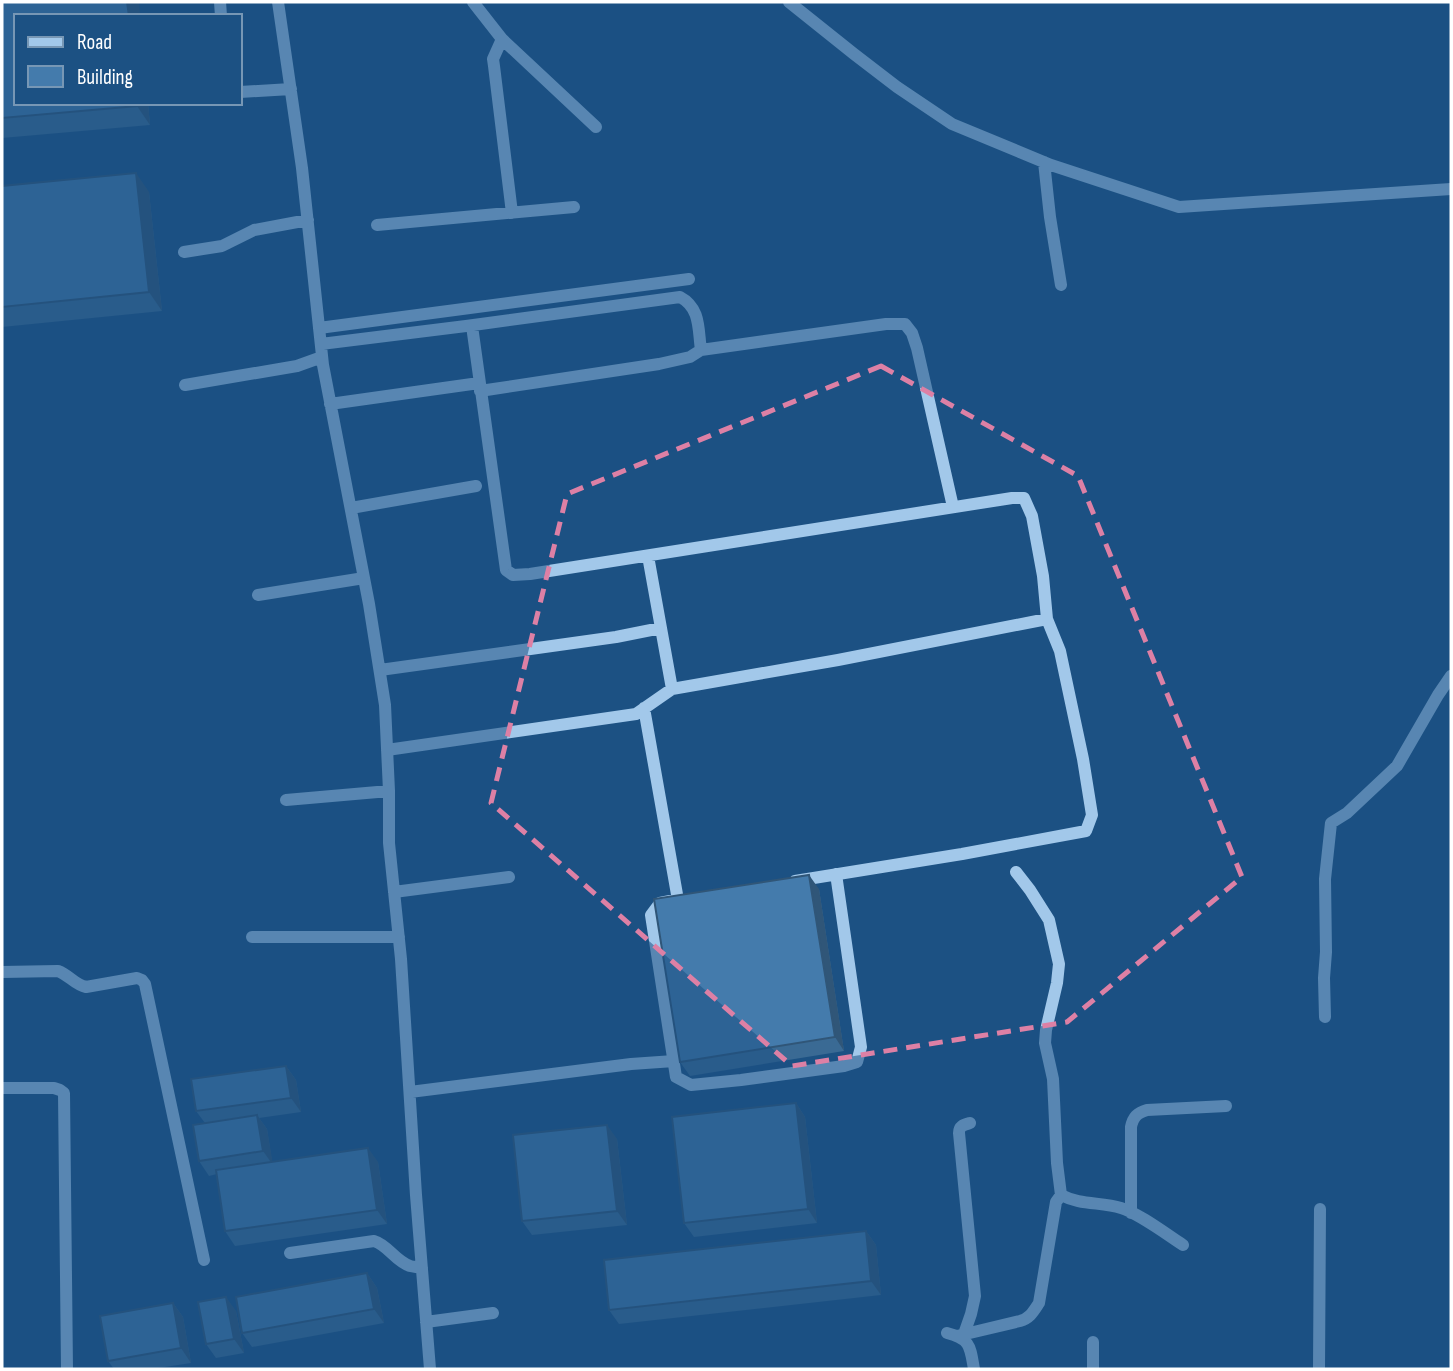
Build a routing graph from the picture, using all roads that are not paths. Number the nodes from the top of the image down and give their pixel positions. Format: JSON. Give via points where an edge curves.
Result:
{"nodes":[{"id":1,"x":278,"y":2,"type":"edge"},
{"id":2,"x":473,"y":2,"type":"edge"},
{"id":3,"x":789,"y":2,"type":"edge"},
{"id":4,"x":502,"y":39,"type":"junction"},
{"id":5,"x":291,"y":89,"type":"junction"},
{"id":6,"x":242,"y":92,"type":"edge"},
{"id":7,"x":596,"y":127,"type":"dead end"},
{"id":8,"x":1044,"y":162,"type":"junction"},
{"id":9,"x":1451,"y":189,"type":"edge"},
{"id":10,"x":573,"y":207,"type":"dead end"},
{"id":11,"x":512,"y":213,"type":"junction"},
{"id":12,"x":308,"y":220,"type":"junction"},
{"id":13,"x":377,"y":225,"type":"dead end"},
{"id":14,"x":184,"y":252,"type":"dead end"},
{"id":15,"x":689,"y":279,"type":"dead end"},
{"id":16,"x":1061,"y":285,"type":"dead end"},
{"id":17,"x":472,"y":326,"type":"junction"},
{"id":18,"x":319,"y":328,"type":"junction"},
{"id":19,"x":321,"y":344,"type":"junction"},
{"id":20,"x":701,"y":350,"type":"junction"},
{"id":21,"x":322,"y":357,"type":"junction"},
{"id":22,"x":185,"y":384,"type":"dead end"},
{"id":23,"x":480,"y":387,"type":"junction"},
{"id":24,"x":330,"y":404,"type":"junction"},
{"id":25,"x":476,"y":486,"type":"dead end"},
{"id":26,"x":953,"y":507,"type":"junction"},
{"id":27,"x":351,"y":508,"type":"junction"},
{"id":28,"x":648,"y":556,"type":"junction"},
{"id":29,"x":364,"y":578,"type":"junction"},
{"id":30,"x":258,"y":595,"type":"dead end"},
{"id":31,"x":1047,"y":618,"type":"junction"},
{"id":32,"x":661,"y":628,"type":"junction"},
{"id":33,"x":380,"y":670,"type":"junction"},
{"id":34,"x":1451,"y":676,"type":"edge"},
{"id":35,"x":671,"y":689,"type":"junction"},
{"id":36,"x":644,"y":708,"type":"junction"},
{"id":37,"x":387,"y":750,"type":"junction"},
{"id":38,"x":389,"y":791,"type":"junction"},
{"id":39,"x":286,"y":800,"type":"dead end"},
{"id":40,"x":1016,"y":872,"type":"dead end"},
{"id":41,"x":836,"y":874,"type":"junction"},
{"id":42,"x":509,"y":877,"type":"dead end"},
{"id":43,"x":783,"y":883,"type":"edge"},
{"id":44,"x":394,"y":892,"type":"junction"},
{"id":45,"x":251,"y":937,"type":"dead end"},
{"id":46,"x":398,"y":937,"type":"junction"},
{"id":47,"x":2,"y":972,"type":"edge"},
{"id":48,"x":1325,"y":1017,"type":"dead end"},
{"id":49,"x":674,"y":1061,"type":"junction"},
{"id":50,"x":2,"y":1088,"type":"edge"},
{"id":51,"x":410,"y":1093,"type":"junction"},
{"id":52,"x":1226,"y":1106,"type":"dead end"},
{"id":53,"x":970,"y":1123,"type":"dead end"},
{"id":54,"x":1061,"y":1195,"type":"junction"},
{"id":55,"x":1320,"y":1209,"type":"dead end"},
{"id":56,"x":1131,"y":1213,"type":"junction"},
{"id":57,"x":1183,"y":1245,"type":"dead end"},
{"id":58,"x":290,"y":1253,"type":"dead end"},
{"id":59,"x":204,"y":1261,"type":"dead end"},
{"id":60,"x":422,"y":1268,"type":"junction"},
{"id":61,"x":493,"y":1313,"type":"dead end"},
{"id":62,"x":426,"y":1322,"type":"junction"},
{"id":63,"x":956,"y":1334,"type":"junction"},
{"id":64,"x":1093,"y":1342,"type":"dead end"},
{"id":65,"x":67,"y":1369,"type":"edge"},
{"id":66,"x":430,"y":1369,"type":"edge"},
{"id":67,"x":974,"y":1369,"type":"edge"},
{"id":68,"x":1093,"y":1369,"type":"edge"},
{"id":69,"x":1319,"y":1369,"type":"edge"}],
"edges":[{"from":1,"to":5,"type":"street"},
{"from":2,"to":4,"type":"street"},
{"from":3,"to":8,"type":"street","via":[[952,124]]},
{"from":4,"to":7,"type":"street"},
{"from":4,"to":11,"type":"street","via":[[493,59]]},
{"from":5,"to":6,"type":"street"},
{"from":5,"to":12,"type":"street"},
{"from":8,"to":9,"type":"street","via":[[1179,207]]},
{"from":8,"to":16,"type":"street"},
{"from":10,"to":11,"type":"street"},
{"from":11,"to":13,"type":"street"},
{"from":12,"to":14,"type":"street","via":[[254,230],[222,246]]},
{"from":12,"to":18,"type":"street"},
{"from":15,"to":18,"type":"street"},
{"from":17,"to":19,"type":"street"},
{"from":17,"to":20,"type":"street","via":[[680,298],[696,310]]},
{"from":17,"to":23,"type":"street"},
{"from":18,"to":19,"type":"street"},
{"from":19,"to":21,"type":"street"},
{"from":20,"to":23,"type":"street","via":[[659,364]]},
{"from":20,"to":26,"type":"street","via":[[905,324],[917,348]]},
{"from":21,"to":22,"type":"street","via":[[298,366]]},
{"from":21,"to":24,"type":"street"},
{"from":23,"to":24,"type":"street"},
{"from":23,"to":28,"type":"street","via":[[506,570],[530,575]]},
{"from":24,"to":27,"type":"street"},
{"from":25,"to":27,"type":"street"},
{"from":26,"to":28,"type":"street"},
{"from":26,"to":31,"type":"street","via":[[1024,498],[1032,516]]},
{"from":27,"to":29,"type":"street"},
{"from":28,"to":32,"type":"street"},
{"from":29,"to":30,"type":"street"},
{"from":29,"to":33,"type":"street"},
{"from":31,"to":35,"type":"street"},
{"from":31,"to":41,"type":"street","via":[[1060,651],[1083,759],[1092,815],[1087,831]]},
{"from":32,"to":33,"type":"street"},
{"from":32,"to":35,"type":"street"},
{"from":33,"to":37,"type":"street"},
{"from":34,"to":48,"type":"street","via":[[1397,766],[1331,823],[1325,879]]},
{"from":35,"to":36,"type":"street"},
{"from":36,"to":37,"type":"street","via":[[636,714]]},
{"from":36,"to":49,"type":"street","via":[[685,899],[660,903],[651,915]]},
{"from":37,"to":38,"type":"street"},
{"from":38,"to":39,"type":"street"},
{"from":38,"to":44,"type":"street"},
{"from":40,"to":54,"type":"street","via":[[1049,920],[1059,964],[1045,1043],[1053,1079]]},
{"from":41,"to":43,"type":"street"},
{"from":41,"to":49,"type":"street","via":[[861,1047],[857,1062],[691,1085],[676,1077]]},
{"from":42,"to":44,"type":"street"},
{"from":44,"to":46,"type":"street"},
{"from":45,"to":46,"type":"street"},
{"from":46,"to":51,"type":"street"},
{"from":47,"to":59,"type":"street","via":[[58,971],[86,987],[137,978],[145,984]]},
{"from":49,"to":51,"type":"street"},
{"from":50,"to":65,"type":"street","via":[[54,1088],[64,1093]]},
{"from":51,"to":60,"type":"street"},
{"from":52,"to":56,"type":"street","via":[[1147,1110],[1136,1115],[1131,1127]]},
{"from":53,"to":63,"type":"street","via":[[962,1125],[958,1133],[975,1296],[971,1314]]},
{"from":54,"to":56,"type":"street"},
{"from":54,"to":63,"type":"street","via":[[1033,1313],[1028,1319]]},
{"from":55,"to":69,"type":"street"},
{"from":56,"to":57,"type":"street"},
{"from":58,"to":60,"type":"street","via":[[374,1241],[400,1261]]},
{"from":60,"to":62,"type":"street"},
{"from":61,"to":62,"type":"street"},
{"from":62,"to":66,"type":"street"},
{"from":63,"to":67,"type":"street","via":[[970,1347]]},
{"from":64,"to":68,"type":"street"}]}
